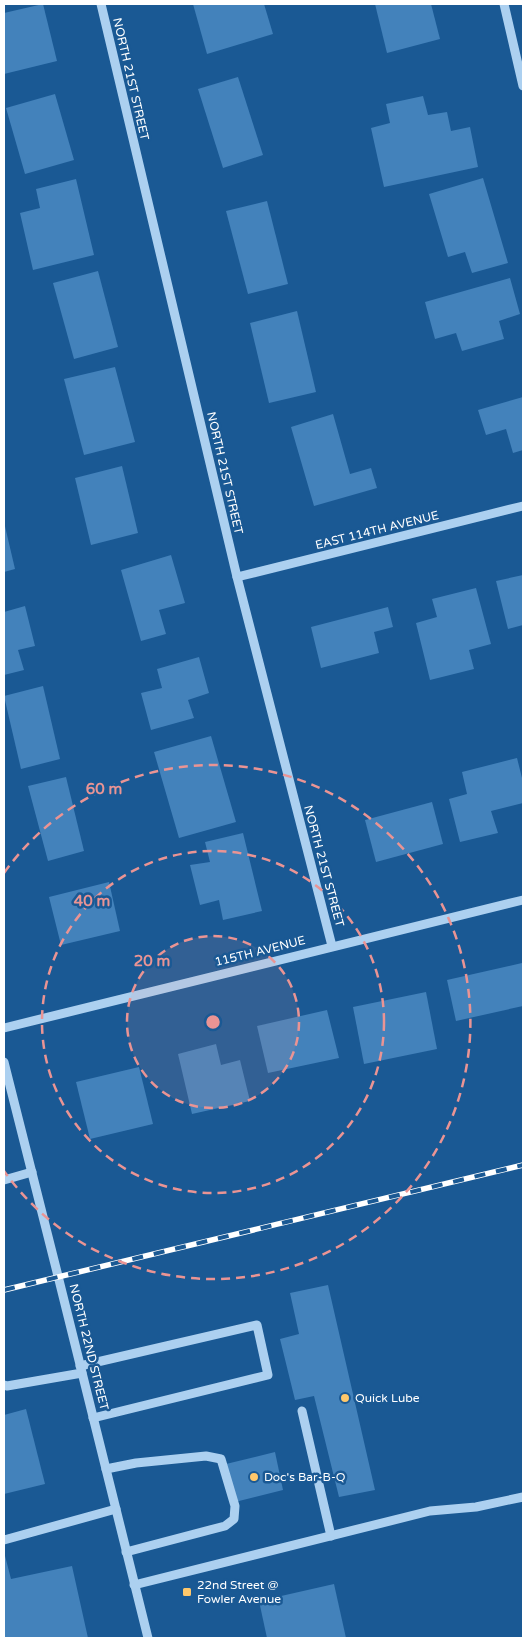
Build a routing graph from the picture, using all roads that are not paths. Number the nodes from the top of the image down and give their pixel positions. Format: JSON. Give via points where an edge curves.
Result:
{"nodes":[{"id":1,"x":101,"y":4,"type":"edge"},
{"id":2,"x":504,"y":4,"type":"edge"},
{"id":3,"x":523,"y":86,"type":"edge"},
{"id":4,"x":523,"y":506,"type":"edge"},
{"id":5,"x":237,"y":578,"type":"junction"},
{"id":6,"x":523,"y":900,"type":"edge"},
{"id":7,"x":332,"y":946,"type":"junction"},
{"id":8,"x":4,"y":1028,"type":"edge"},
{"id":9,"x":4,"y":1062,"type":"edge"},
{"id":10,"x":32,"y":1172,"type":"junction"},
{"id":11,"x":4,"y":1180,"type":"edge"},
{"id":12,"x":81,"y":1370,"type":"junction"},
{"id":13,"x":4,"y":1385,"type":"edge"},
{"id":14,"x":302,"y":1411,"type":"dead end"},
{"id":15,"x":94,"y":1418,"type":"junction"},
{"id":16,"x":106,"y":1469,"type":"junction"},
{"id":17,"x":523,"y":1497,"type":"edge"},
{"id":18,"x":116,"y":1509,"type":"junction"},
{"id":19,"x":331,"y":1536,"type":"junction"},
{"id":20,"x":4,"y":1540,"type":"edge"},
{"id":21,"x":126,"y":1552,"type":"junction"},
{"id":22,"x":134,"y":1585,"type":"junction"},
{"id":23,"x":148,"y":1638,"type":"edge"}],
"edges":[{"from":1,"to":5,"type":"street","name":"NORTH 21ST STREET"},
{"from":2,"to":3,"type":"street"},
{"from":4,"to":5,"type":"street","name":"EAST 114TH AVENUE"},
{"from":5,"to":7,"type":"street","name":"NORTH 21ST STREET"},
{"from":6,"to":7,"type":"street","name":"115TH AVENUE"},
{"from":7,"to":8,"type":"street","name":"115TH AVENUE"},
{"from":9,"to":10,"type":"street","name":"NORTH 22ND STREET"},
{"from":10,"to":11,"type":"street"},
{"from":10,"to":12,"type":"street","name":"NORTH 22ND STREET"},
{"from":12,"to":13,"type":"street"},
{"from":12,"to":15,"type":"street","name":"NORTH 22ND STREET"},
{"from":12,"to":15,"type":"street","via":[[257,1325],[268,1375]]},
{"from":14,"to":19,"type":"street"},
{"from":15,"to":16,"type":"street","name":"NORTH 22ND STREET"},
{"from":16,"to":18,"type":"street","name":"NORTH 22ND STREET"},
{"from":16,"to":21,"type":"street","via":[[206,1456],[221,1459],[235,1506],[234,1519],[225,1526]]},
{"from":17,"to":19,"type":"street","via":[[476,1507],[430,1511]]},
{"from":18,"to":20,"type":"street"},
{"from":18,"to":21,"type":"street","name":"NORTH 22ND STREET"},
{"from":19,"to":22,"type":"street"},
{"from":21,"to":22,"type":"street","name":"NORTH 22ND STREET"},
{"from":22,"to":23,"type":"street","name":"NORTH 22ND STREET"}]}
